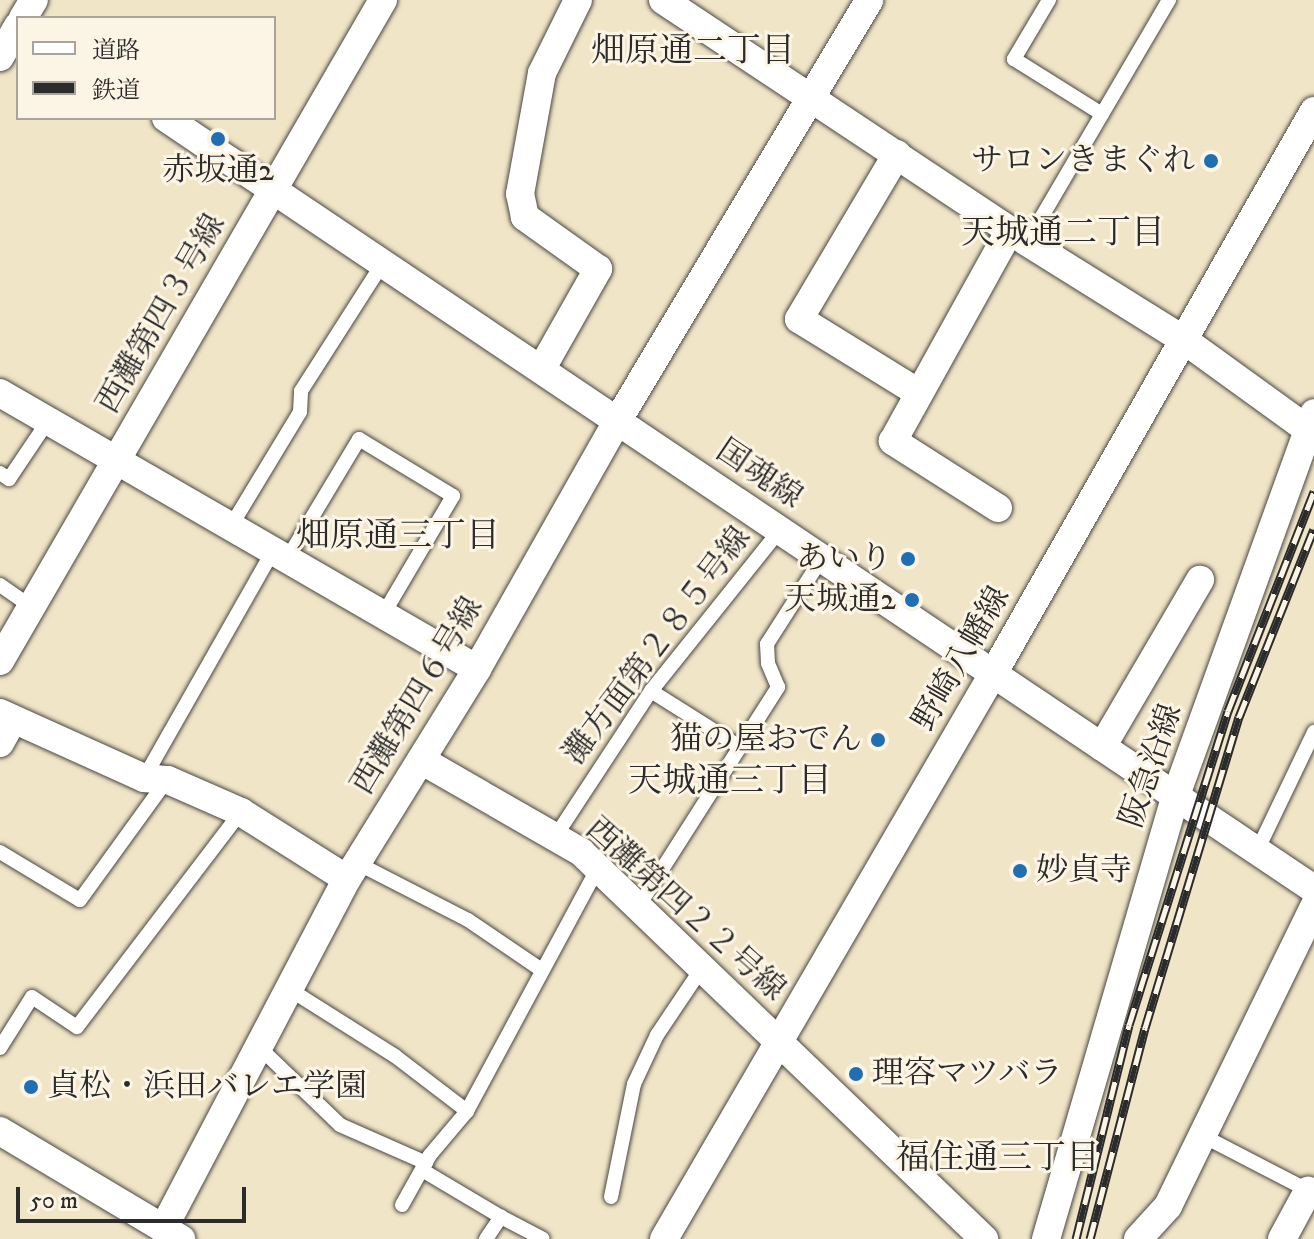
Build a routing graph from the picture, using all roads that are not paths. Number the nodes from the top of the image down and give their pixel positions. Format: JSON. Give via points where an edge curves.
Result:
{"nodes":[{"id":1,"x":383,"y":0,"type":"edge"},
{"id":2,"x":578,"y":0,"type":"edge"},
{"id":3,"x":663,"y":0,"type":"edge"},
{"id":4,"x":869,"y":0,"type":"edge"},
{"id":5,"x":1049,"y":0,"type":"edge"},
{"id":6,"x":1169,"y":0,"type":"edge"},
{"id":7,"x":16,"y":29,"type":"edge"},
{"id":8,"x":0,"y":57,"type":"edge"},
{"id":9,"x":813,"y":97,"type":"junction"},
{"id":10,"x":1314,"y":111,"type":"edge"},
{"id":11,"x":1102,"y":114,"type":"junction"},
{"id":12,"x":169,"y":120,"type":"edge"},
{"id":13,"x":897,"y":154,"type":"junction"},
{"id":14,"x":274,"y":191,"type":"junction"},
{"id":15,"x":1019,"y":236,"type":"junction"},
{"id":16,"x":383,"y":263,"type":"junction"},
{"id":17,"x":1184,"y":340,"type":"junction"},
{"id":18,"x":542,"y":368,"type":"junction"},
{"id":19,"x":0,"y":393,"type":"edge"},
{"id":20,"x":919,"y":393,"type":"junction"},
{"id":21,"x":618,"y":420,"type":"junction"},
{"id":22,"x":48,"y":421,"type":"junction"},
{"id":23,"x":1310,"y":421,"type":"edge"},
{"id":24,"x":116,"y":460,"type":"junction"},
{"id":25,"x":0,"y":473,"type":"edge"},
{"id":26,"x":998,"y":508,"type":"dead end"},
{"id":27,"x":231,"y":526,"type":"junction"},
{"id":28,"x":780,"y":530,"type":"junction"},
{"id":29,"x":280,"y":555,"type":"junction"},
{"id":30,"x":822,"y":558,"type":"junction"},
{"id":31,"x":1200,"y":580,"type":"dead end"},
{"id":32,"x":0,"y":585,"type":"edge"},
{"id":33,"x":31,"y":607,"type":"junction"},
{"id":34,"x":383,"y":615,"type":"junction"},
{"id":35,"x":0,"y":661,"type":"edge"},
{"id":36,"x":477,"y":669,"type":"junction"},
{"id":37,"x":993,"y":674,"type":"junction"},
{"id":38,"x":651,"y":691,"type":"junction"},
{"id":39,"x":4,"y":726,"type":"edge"},
{"id":40,"x":1314,"y":732,"type":"edge"},
{"id":41,"x":740,"y":747,"type":"junction"},
{"id":42,"x":1102,"y":747,"type":"junction"},
{"id":43,"x":421,"y":760,"type":"junction"},
{"id":44,"x":156,"y":779,"type":"junction"},
{"id":45,"x":1176,"y":795,"type":"junction"},
{"id":46,"x":241,"y":812,"type":"junction"},
{"id":47,"x":555,"y":837,"type":"junction"},
{"id":48,"x":1258,"y":849,"type":"junction"},
{"id":49,"x":0,"y":852,"type":"edge"},
{"id":50,"x":598,"y":868,"type":"junction"},
{"id":51,"x":352,"y":871,"type":"junction"},
{"id":52,"x":1314,"y":889,"type":"edge"},
{"id":53,"x":1314,"y":906,"type":"edge"},
{"id":54,"x":638,"y":907,"type":"junction"},
{"id":55,"x":702,"y":968,"type":"junction"},
{"id":56,"x":540,"y":969,"type":"junction"},
{"id":57,"x":289,"y":989,"type":"junction"},
{"id":58,"x":777,"y":1040,"type":"junction"},
{"id":59,"x":259,"y":1047,"type":"junction"},
{"id":60,"x":0,"y":1048,"type":"edge"},
{"id":61,"x":467,"y":1111,"type":"junction"},
{"id":62,"x":0,"y":1131,"type":"edge"},
{"id":63,"x":1203,"y":1136,"type":"junction"},
{"id":64,"x":424,"y":1166,"type":"junction"},
{"id":65,"x":1312,"y":1193,"type":"edge"},
{"id":66,"x":611,"y":1197,"type":"dead end"},
{"id":67,"x":402,"y":1205,"type":"dead end"},
{"id":68,"x":501,"y":1217,"type":"junction"},
{"id":69,"x":172,"y":1234,"type":"edge"},
{"id":70,"x":486,"y":1239,"type":"edge"},
{"id":71,"x":543,"y":1239,"type":"edge"},
{"id":72,"x":664,"y":1239,"type":"edge"},
{"id":73,"x":984,"y":1239,"type":"edge"},
{"id":74,"x":1046,"y":1239,"type":"edge"},
{"id":75,"x":1138,"y":1239,"type":"edge"},
{"id":76,"x":1282,"y":1239,"type":"edge"}],
"edges":[{"from":1,"to":14,"type":"street","name":"西灘第四３号線"},
{"from":2,"to":18,"type":"street","via":[[542,73],[520,194],[525,217],[598,269]]},
{"from":3,"to":9,"type":"street"},
{"from":4,"to":9,"type":"street","name":"西灘第四６号線"},
{"from":5,"to":11,"type":"lane","via":[[1014,59]]},
{"from":6,"to":11,"type":"lane"},
{"from":7,"to":8,"type":"street"},
{"from":9,"to":13,"type":"street"},
{"from":9,"to":21,"type":"street","name":"西灘第四６号線"},
{"from":10,"to":17,"type":"street","name":"野崎八幡線"},
{"from":11,"to":15,"type":"lane"},
{"from":12,"to":14,"type":"street","name":"国魂線"},
{"from":13,"to":15,"type":"street"},
{"from":13,"to":20,"type":"street","via":[[799,319]]},
{"from":14,"to":16,"type":"street","name":"国魂線"},
{"from":14,"to":24,"type":"street","name":"西灘第四３号線"},
{"from":15,"to":17,"type":"street"},
{"from":15,"to":20,"type":"street"},
{"from":16,"to":18,"type":"street","name":"国魂線"},
{"from":16,"to":27,"type":"lane","via":[[301,391],[300,412]]},
{"from":17,"to":23,"type":"street"},
{"from":17,"to":37,"type":"street","name":"野崎八幡線"},
{"from":18,"to":21,"type":"street","name":"国魂線"},
{"from":19,"to":22,"type":"street"},
{"from":20,"to":26,"type":"street","via":[[893,441]]},
{"from":21,"to":28,"type":"street","name":"国魂線"},
{"from":21,"to":36,"type":"street","name":"西灘第四６号線"},
{"from":22,"to":24,"type":"street"},
{"from":22,"to":25,"type":"lane","via":[[9,479]]},
{"from":23,"to":45,"type":"street","name":"阪急沿線"},
{"from":24,"to":27,"type":"street"},
{"from":24,"to":33,"type":"street","name":"西灘第四３号線"},
{"from":27,"to":29,"type":"street"},
{"from":28,"to":30,"type":"street","name":"国魂線"},
{"from":28,"to":38,"type":"lane","name":"灘方面第２８５号線"},
{"from":29,"to":34,"type":"street"},
{"from":29,"to":34,"type":"lane","via":[[359,439],[453,496]]},
{"from":29,"to":44,"type":"lane"},
{"from":30,"to":37,"type":"street","name":"国魂線"},
{"from":30,"to":41,"type":"lane","via":[[767,644],[778,687]]},
{"from":31,"to":42,"type":"street"},
{"from":32,"to":33,"type":"lane"},
{"from":33,"to":35,"type":"street","name":"西灘第四３号線"},
{"from":34,"to":36,"type":"street"},
{"from":36,"to":43,"type":"street","name":"西灘第四６号線"},
{"from":37,"to":42,"type":"street","name":"国魂線"},
{"from":37,"to":58,"type":"street","name":"野崎八幡線"},
{"from":38,"to":41,"type":"lane"},
{"from":38,"to":47,"type":"lane","name":"灘方面第２８５号線"},
{"from":39,"to":44,"type":"street"},
{"from":40,"to":48,"type":"lane"},
{"from":41,"to":54,"type":"lane"},
{"from":42,"to":45,"type":"street","name":"国魂線"},
{"from":43,"to":47,"type":"street","name":"西灘第四２２号線"},
{"from":43,"to":51,"type":"street","name":"西灘第四６号線"},
{"from":44,"to":46,"type":"street"},
{"from":44,"to":49,"type":"lane","via":[[80,900]]},
{"from":45,"to":48,"type":"street","name":"国魂線"},
{"from":45,"to":74,"type":"street","name":"阪急沿線"},
{"from":46,"to":51,"type":"street"},
{"from":46,"to":60,"type":"lane","via":[[77,1027],[32,997]]},
{"from":47,"to":50,"type":"street","name":"西灘第四２２号線"},
{"from":48,"to":52,"type":"street","name":"国魂線"},
{"from":50,"to":54,"type":"street","name":"西灘第四２２号線"},
{"from":50,"to":56,"type":"lane"},
{"from":51,"to":56,"type":"lane","via":[[468,920]]},
{"from":51,"to":57,"type":"street","name":"西灘第四６号線"},
{"from":53,"to":63,"type":"street"},
{"from":54,"to":55,"type":"street","name":"西灘第四２２号線"},
{"from":55,"to":58,"type":"street","name":"西灘第四２２号線"},
{"from":55,"to":66,"type":"lane","via":[[657,1035],[634,1084]]},
{"from":56,"to":61,"type":"lane"},
{"from":57,"to":59,"type":"street","name":"西灘第四６号線"},
{"from":57,"to":61,"type":"lane","via":[[395,1056]]},
{"from":58,"to":72,"type":"street","name":"野崎八幡線"},
{"from":58,"to":73,"type":"street","name":"西灘第四２２号線"},
{"from":59,"to":64,"type":"lane","via":[[340,1125]]},
{"from":59,"to":69,"type":"street","name":"西灘第四６号線"},
{"from":61,"to":64,"type":"lane"},
{"from":62,"to":69,"type":"street"},
{"from":63,"to":65,"type":"lane"},
{"from":63,"to":75,"type":"street","via":[[1168,1206]]},
{"from":64,"to":67,"type":"lane"},
{"from":64,"to":68,"type":"lane"},
{"from":65,"to":76,"type":"street"},
{"from":68,"to":70,"type":"lane"},
{"from":68,"to":71,"type":"lane"}]}
